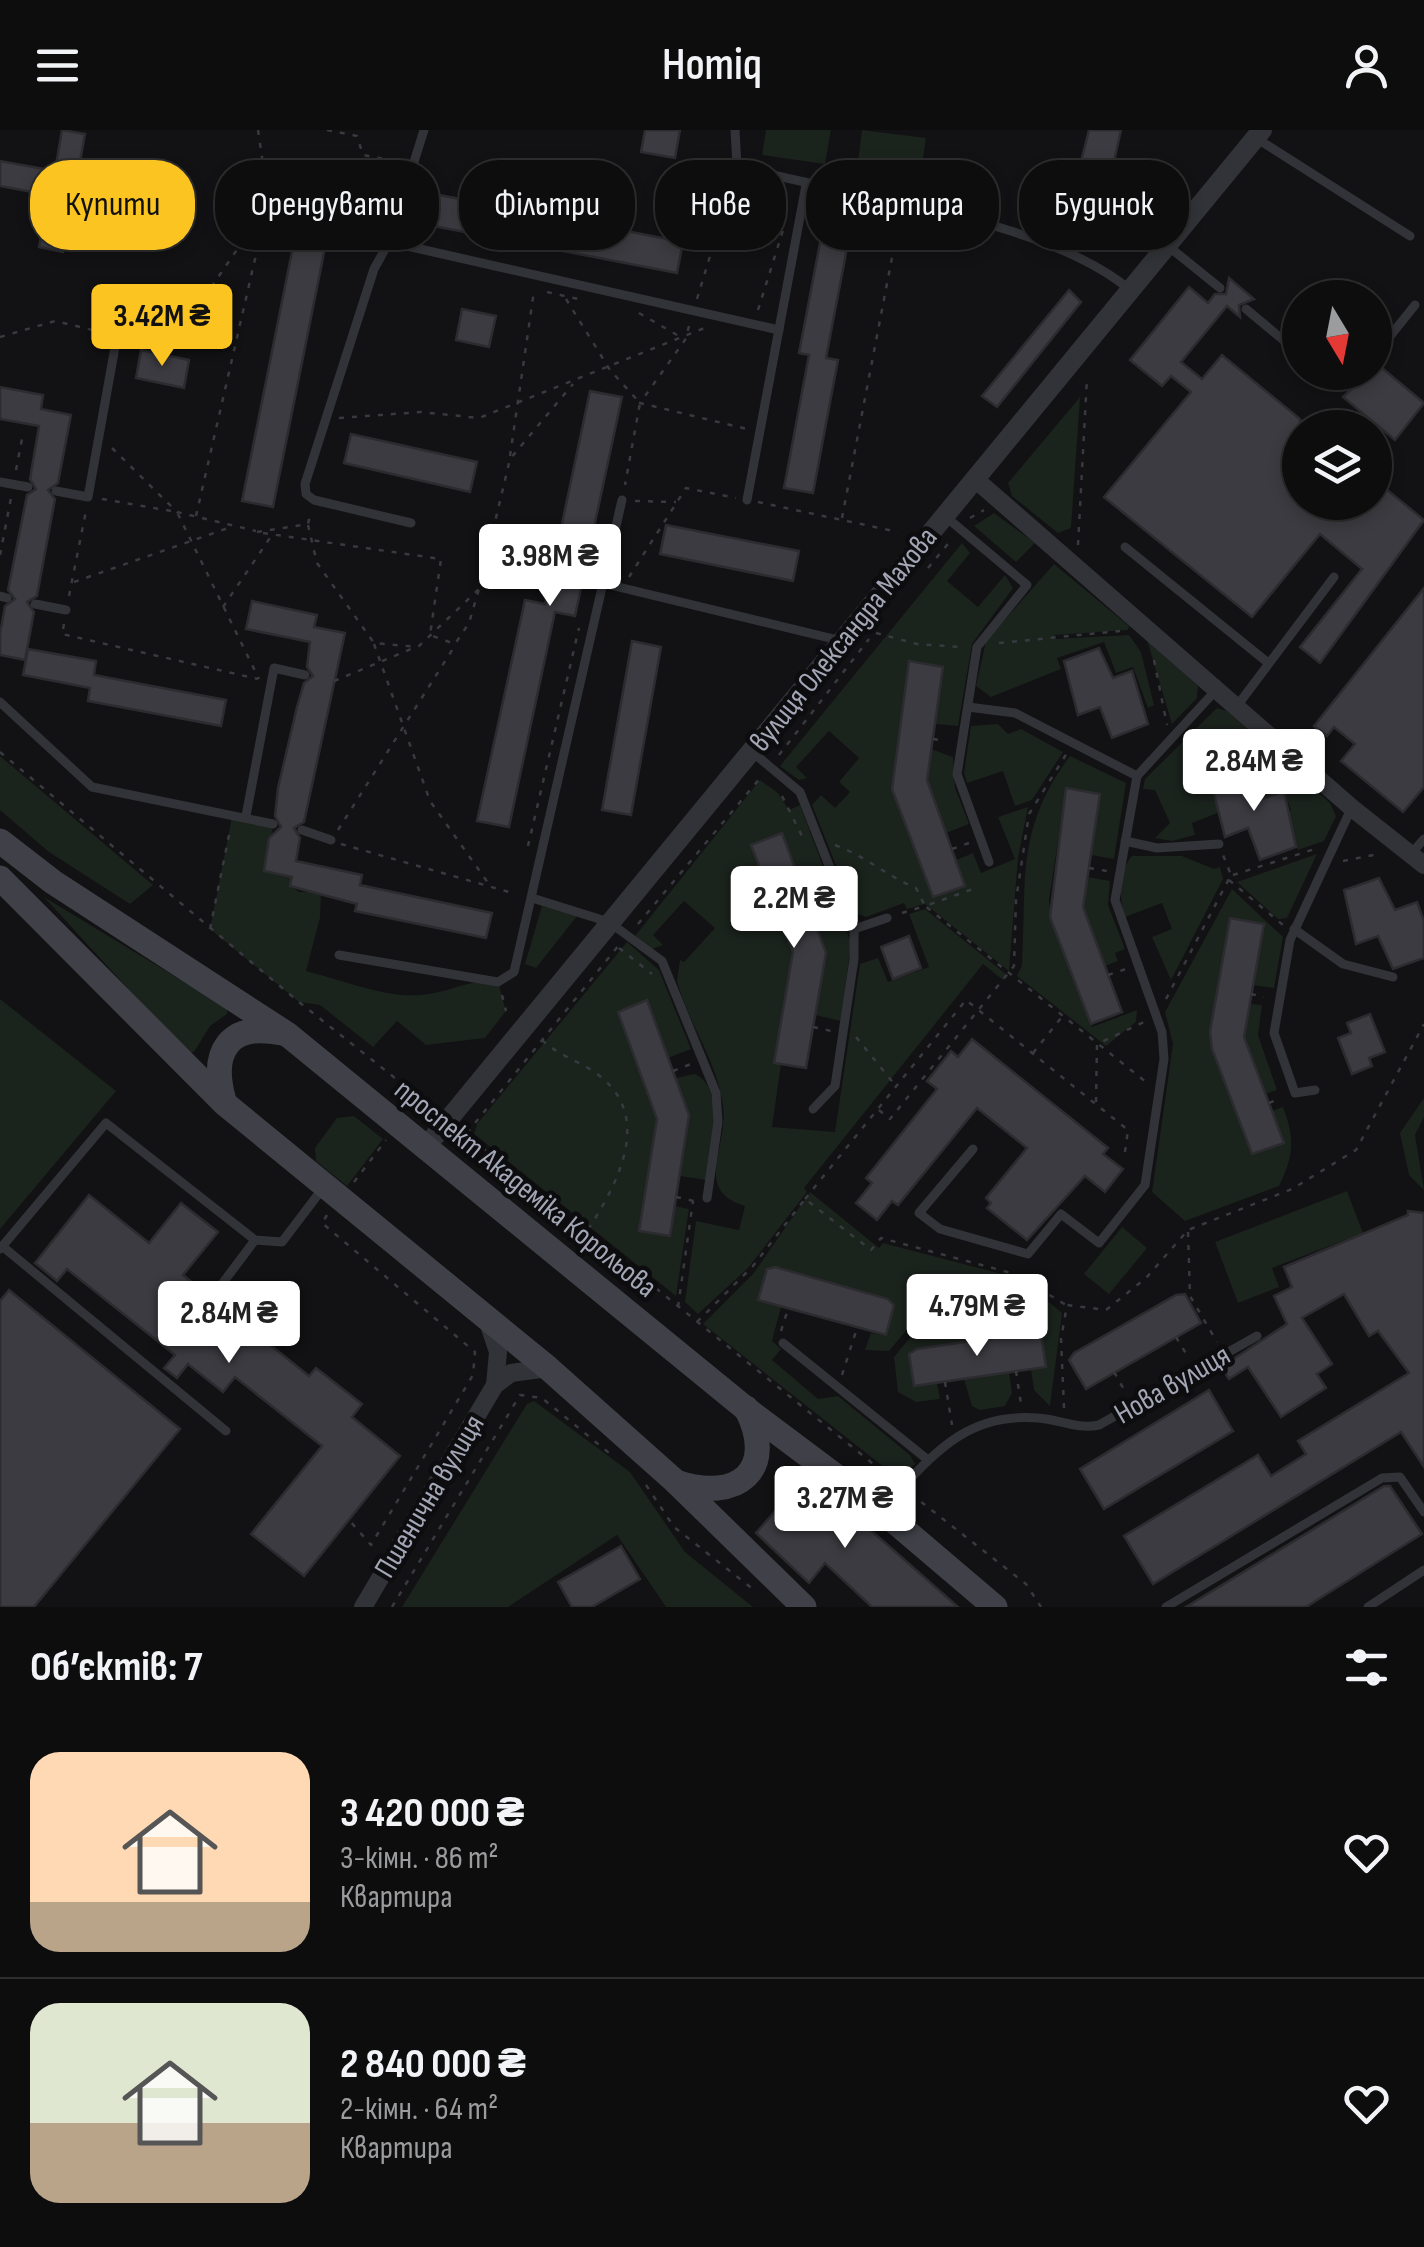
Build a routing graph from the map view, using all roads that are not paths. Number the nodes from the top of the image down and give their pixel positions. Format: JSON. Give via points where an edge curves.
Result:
{"nodes":[{"id":1,"x":424,"y":130,"type":"edge"},
{"id":2,"x":735,"y":130,"type":"edge"},
{"id":3,"x":1259,"y":134,"type":"edge"},
{"id":4,"x":413,"y":160,"type":"edge"},
{"id":5,"x":806,"y":185,"type":"joint"},
{"id":6,"x":1189,"y":218,"type":"edge"},
{"id":7,"x":999,"y":229,"type":"edge"},
{"id":8,"x":1410,"y":236,"type":"dead end"},
{"id":9,"x":385,"y":250,"type":"edge"},
{"id":10,"x":425,"y":250,"type":"edge"},
{"id":11,"x":1162,"y":250,"type":"edge"},
{"id":12,"x":1172,"y":250,"type":"edge"},
{"id":13,"x":1220,"y":288,"type":"dead end"},
{"id":14,"x":1130,"y":290,"type":"junction"},
{"id":15,"x":1415,"y":305,"type":"dead end"},
{"id":16,"x":1246,"y":309,"type":"dead end"},
{"id":17,"x":779,"y":330,"type":"junction"},
{"id":18,"x":1392,"y":334,"type":"edge"},
{"id":19,"x":117,"y":336,"type":"road end"},
{"id":20,"x":1282,"y":339,"type":"edge"},
{"id":21,"x":974,"y":479,"type":"junction"},
{"id":22,"x":0,"y":482,"type":"edge"},
{"id":23,"x":28,"y":487,"type":"dead end"},
{"id":24,"x":56,"y":492,"type":"dead end"},
{"id":25,"x":622,"y":500,"type":"road end"},
{"id":26,"x":747,"y":500,"type":"road end"},
{"id":27,"x":952,"y":522,"type":"junction"},
{"id":28,"x":411,"y":523,"type":"dead end"},
{"id":29,"x":1125,"y":546,"type":"dead end"},
{"id":30,"x":1334,"y":577,"type":"dead end"},
{"id":31,"x":606,"y":584,"type":"junction"},
{"id":32,"x":35,"y":604,"type":"dead end"},
{"id":33,"x":66,"y":610,"type":"road end"},
{"id":34,"x":841,"y":641,"type":"junction"},
{"id":35,"x":1267,"y":662,"type":"junction"},
{"id":36,"x":306,"y":675,"type":"dead end"},
{"id":37,"x":1217,"y":689,"type":"junction"},
{"id":38,"x":0,"y":702,"type":"edge"},
{"id":39,"x":1237,"y":706,"type":"junction"},
{"id":40,"x":968,"y":707,"type":"junction"},
{"id":41,"x":751,"y":752,"type":"junction"},
{"id":42,"x":1137,"y":776,"type":"junction"},
{"id":43,"x":1352,"y":808,"type":"junction"},
{"id":44,"x":246,"y":816,"type":"junction"},
{"id":45,"x":274,"y":824,"type":"dead end"},
{"id":46,"x":302,"y":830,"type":"dead end"},
{"id":47,"x":1424,"y":839,"type":"edge"},
{"id":48,"x":331,"y":840,"type":"road end"},
{"id":49,"x":0,"y":841,"type":"edge"},
{"id":50,"x":1124,"y":841,"type":"junction"},
{"id":51,"x":1218,"y":844,"type":"road end"},
{"id":52,"x":1418,"y":859,"type":"edge"},
{"id":53,"x":990,"y":862,"type":"dead end"},
{"id":54,"x":0,"y":878,"type":"edge"},
{"id":55,"x":532,"y":898,"type":"junction"},
{"id":56,"x":888,"y":918,"type":"road end"},
{"id":57,"x":609,"y":922,"type":"junction"},
{"id":58,"x":854,"y":928,"type":"junction"},
{"id":59,"x":1291,"y":929,"type":"junction"},
{"id":60,"x":339,"y":955,"type":"dead end"},
{"id":61,"x":1394,"y":977,"type":"dead end"},
{"id":62,"x":287,"y":1034,"type":"junction"},
{"id":63,"x":1315,"y":1090,"type":"dead end"},
{"id":64,"x":224,"y":1103,"type":"junction"},
{"id":65,"x":813,"y":1109,"type":"dead end"},
{"id":66,"x":425,"y":1148,"type":"junction"},
{"id":67,"x":972,"y":1149,"type":"dead end"},
{"id":68,"x":333,"y":1192,"type":"junction"},
{"id":69,"x":707,"y":1201,"type":"road end"},
{"id":70,"x":255,"y":1240,"type":"junction"},
{"id":71,"x":1,"y":1247,"type":"edge"},
{"id":72,"x":216,"y":1292,"type":"dead end"},
{"id":73,"x":484,"y":1314,"type":"junction"},
{"id":74,"x":1256,"y":1336,"type":"dead end"},
{"id":75,"x":783,"y":1343,"type":"road end"},
{"id":76,"x":548,"y":1368,"type":"junction"},
{"id":77,"x":495,"y":1385,"type":"junction"},
{"id":78,"x":745,"y":1408,"type":"junction"},
{"id":79,"x":226,"y":1431,"type":"dead end"},
{"id":80,"x":928,"y":1460,"type":"junction"},
{"id":81,"x":676,"y":1482,"type":"junction"},
{"id":82,"x":881,"y":1510,"type":"junction"},
{"id":83,"x":1424,"y":1512,"type":"edge"},
{"id":84,"x":1424,"y":1570,"type":"edge"},
{"id":85,"x":364,"y":1607,"type":"edge"},
{"id":86,"x":804,"y":1607,"type":"edge"},
{"id":87,"x":994,"y":1607,"type":"edge"},
{"id":88,"x":1166,"y":1607,"type":"edge"},
{"id":89,"x":1368,"y":1607,"type":"edge"}],
"edges":[{"from":1,"to":4,"type":"lane"},
{"from":2,"to":5,"type":"lane","via":[[737,166]]},
{"from":3,"to":6,"type":"street","name":"вулиця Олександра Махова"},
{"from":3,"to":8,"type":"lane"},
{"from":5,"to":17,"type":"lane"},
{"from":7,"to":14,"type":"lane","via":[[1090,261]]},
{"from":9,"to":28,"type":"lane","via":[[305,484],[314,500]]},
{"from":10,"to":17,"type":"lane"},
{"from":11,"to":14,"type":"street","name":"вулиця Олександра Махова"},
{"from":12,"to":13,"type":"lane"},
{"from":14,"to":21,"type":"street","name":"вулиця Олександра Махова"},
{"from":15,"to":18,"type":"lane"},
{"from":16,"to":20,"type":"lane"},
{"from":17,"to":26,"type":"lane"},
{"from":19,"to":24,"type":"lane","via":[[88,497]]},
{"from":21,"to":27,"type":"street","name":"вулиця Олександра Махова"},
{"from":21,"to":37,"type":"street"},
{"from":22,"to":23,"type":"lane"},
{"from":25,"to":31,"type":"lane"},
{"from":27,"to":34,"type":"street","name":"вулиця Олександра Махова"},
{"from":27,"to":40,"type":"lane","via":[[1027,585],[980,640]]},
{"from":29,"to":35,"type":"lane"},
{"from":30,"to":35,"type":"lane"},
{"from":31,"to":34,"type":"lane"},
{"from":31,"to":55,"type":"lane"},
{"from":32,"to":33,"type":"lane"},
{"from":34,"to":41,"type":"street","name":"вулиця Олександра Махова"},
{"from":35,"to":39,"type":"lane"},
{"from":36,"to":44,"type":"lane","via":[[274,668]]},
{"from":37,"to":39,"type":"street"},
{"from":37,"to":42,"type":"lane"},
{"from":38,"to":44,"type":"lane","via":[[92,786]]},
{"from":39,"to":43,"type":"street"},
{"from":40,"to":42,"type":"lane","via":[[1016,713]]},
{"from":40,"to":53,"type":"lane","via":[[957,774]]},
{"from":41,"to":57,"type":"street","name":"вулиця Олександра Махова"},
{"from":41,"to":58,"type":"lane","via":[[800,792]]},
{"from":42,"to":50,"type":"lane"},
{"from":43,"to":52,"type":"street"},
{"from":43,"to":59,"type":"lane"},
{"from":44,"to":45,"type":"lane"},
{"from":46,"to":48,"type":"lane"},
{"from":47,"to":52,"type":"lane"},
{"from":49,"to":62,"type":"main road","name":"проспект Академіка Корольова"},
{"from":50,"to":51,"type":"lane","via":[[1158,848]]},
{"from":50,"to":67,"type":"lane","via":[[1117,910],[1164,1046],[1145,1185],[1098,1243],[1061,1214],[1028,1254],[940,1230],[919,1214]]},
{"from":54,"to":64,"type":"main road"},
{"from":55,"to":57,"type":"lane"},
{"from":55,"to":60,"type":"lane","via":[[514,972],[498,982]]},
{"from":56,"to":58,"type":"lane"},
{"from":57,"to":66,"type":"street","name":"вулиця Олександра Махова"},
{"from":57,"to":69,"type":"lane","via":[[662,961],[702,1060],[718,1108]]},
{"from":58,"to":65,"type":"lane","via":[[835,1086]]},
{"from":59,"to":61,"type":"lane","via":[[1344,964]]},
{"from":59,"to":63,"type":"lane","via":[[1274,1033],[1295,1092]]},
{"from":62,"to":64,"type":"main road","via":[[251,1030],[227,1044],[217,1070]]},
{"from":62,"to":66,"type":"main road","name":"проспект Академіка Корольова"},
{"from":64,"to":68,"type":"main road"},
{"from":66,"to":78,"type":"main road","name":"проспект Академіка Корольова"},
{"from":68,"to":70,"type":"lane","via":[[282,1242]]},
{"from":68,"to":73,"type":"main road"},
{"from":70,"to":71,"type":"lane","via":[[106,1123]]},
{"from":70,"to":72,"type":"lane"},
{"from":71,"to":79,"type":"lane"},
{"from":73,"to":76,"type":"main road"},
{"from":73,"to":77,"type":"street","name":"Пшенична вулиця","via":[[498,1352]]},
{"from":74,"to":80,"type":"lane","name":"Нова вулиця","via":[[1099,1425],[1023,1417],[982,1424],[954,1436]]},
{"from":75,"to":80,"type":"lane"},
{"from":76,"to":77,"type":"street","name":"Пшенична вулиця","via":[[511,1373]]},
{"from":76,"to":81,"type":"main road"},
{"from":77,"to":85,"type":"street","name":"Пшенична вулиця"},
{"from":78,"to":81,"type":"main road","via":[[759,1446],[744,1480],[716,1490]]},
{"from":78,"to":82,"type":"main road","name":"проспект Академіка Корольова"},
{"from":80,"to":82,"type":"lane","name":"Нова вулиця"},
{"from":81,"to":86,"type":"main road"},
{"from":82,"to":87,"type":"main road","name":"проспект Академіка Корольова"},
{"from":83,"to":88,"type":"lane","via":[[1400,1477],[1382,1478]]},
{"from":84,"to":89,"type":"lane"}]}
